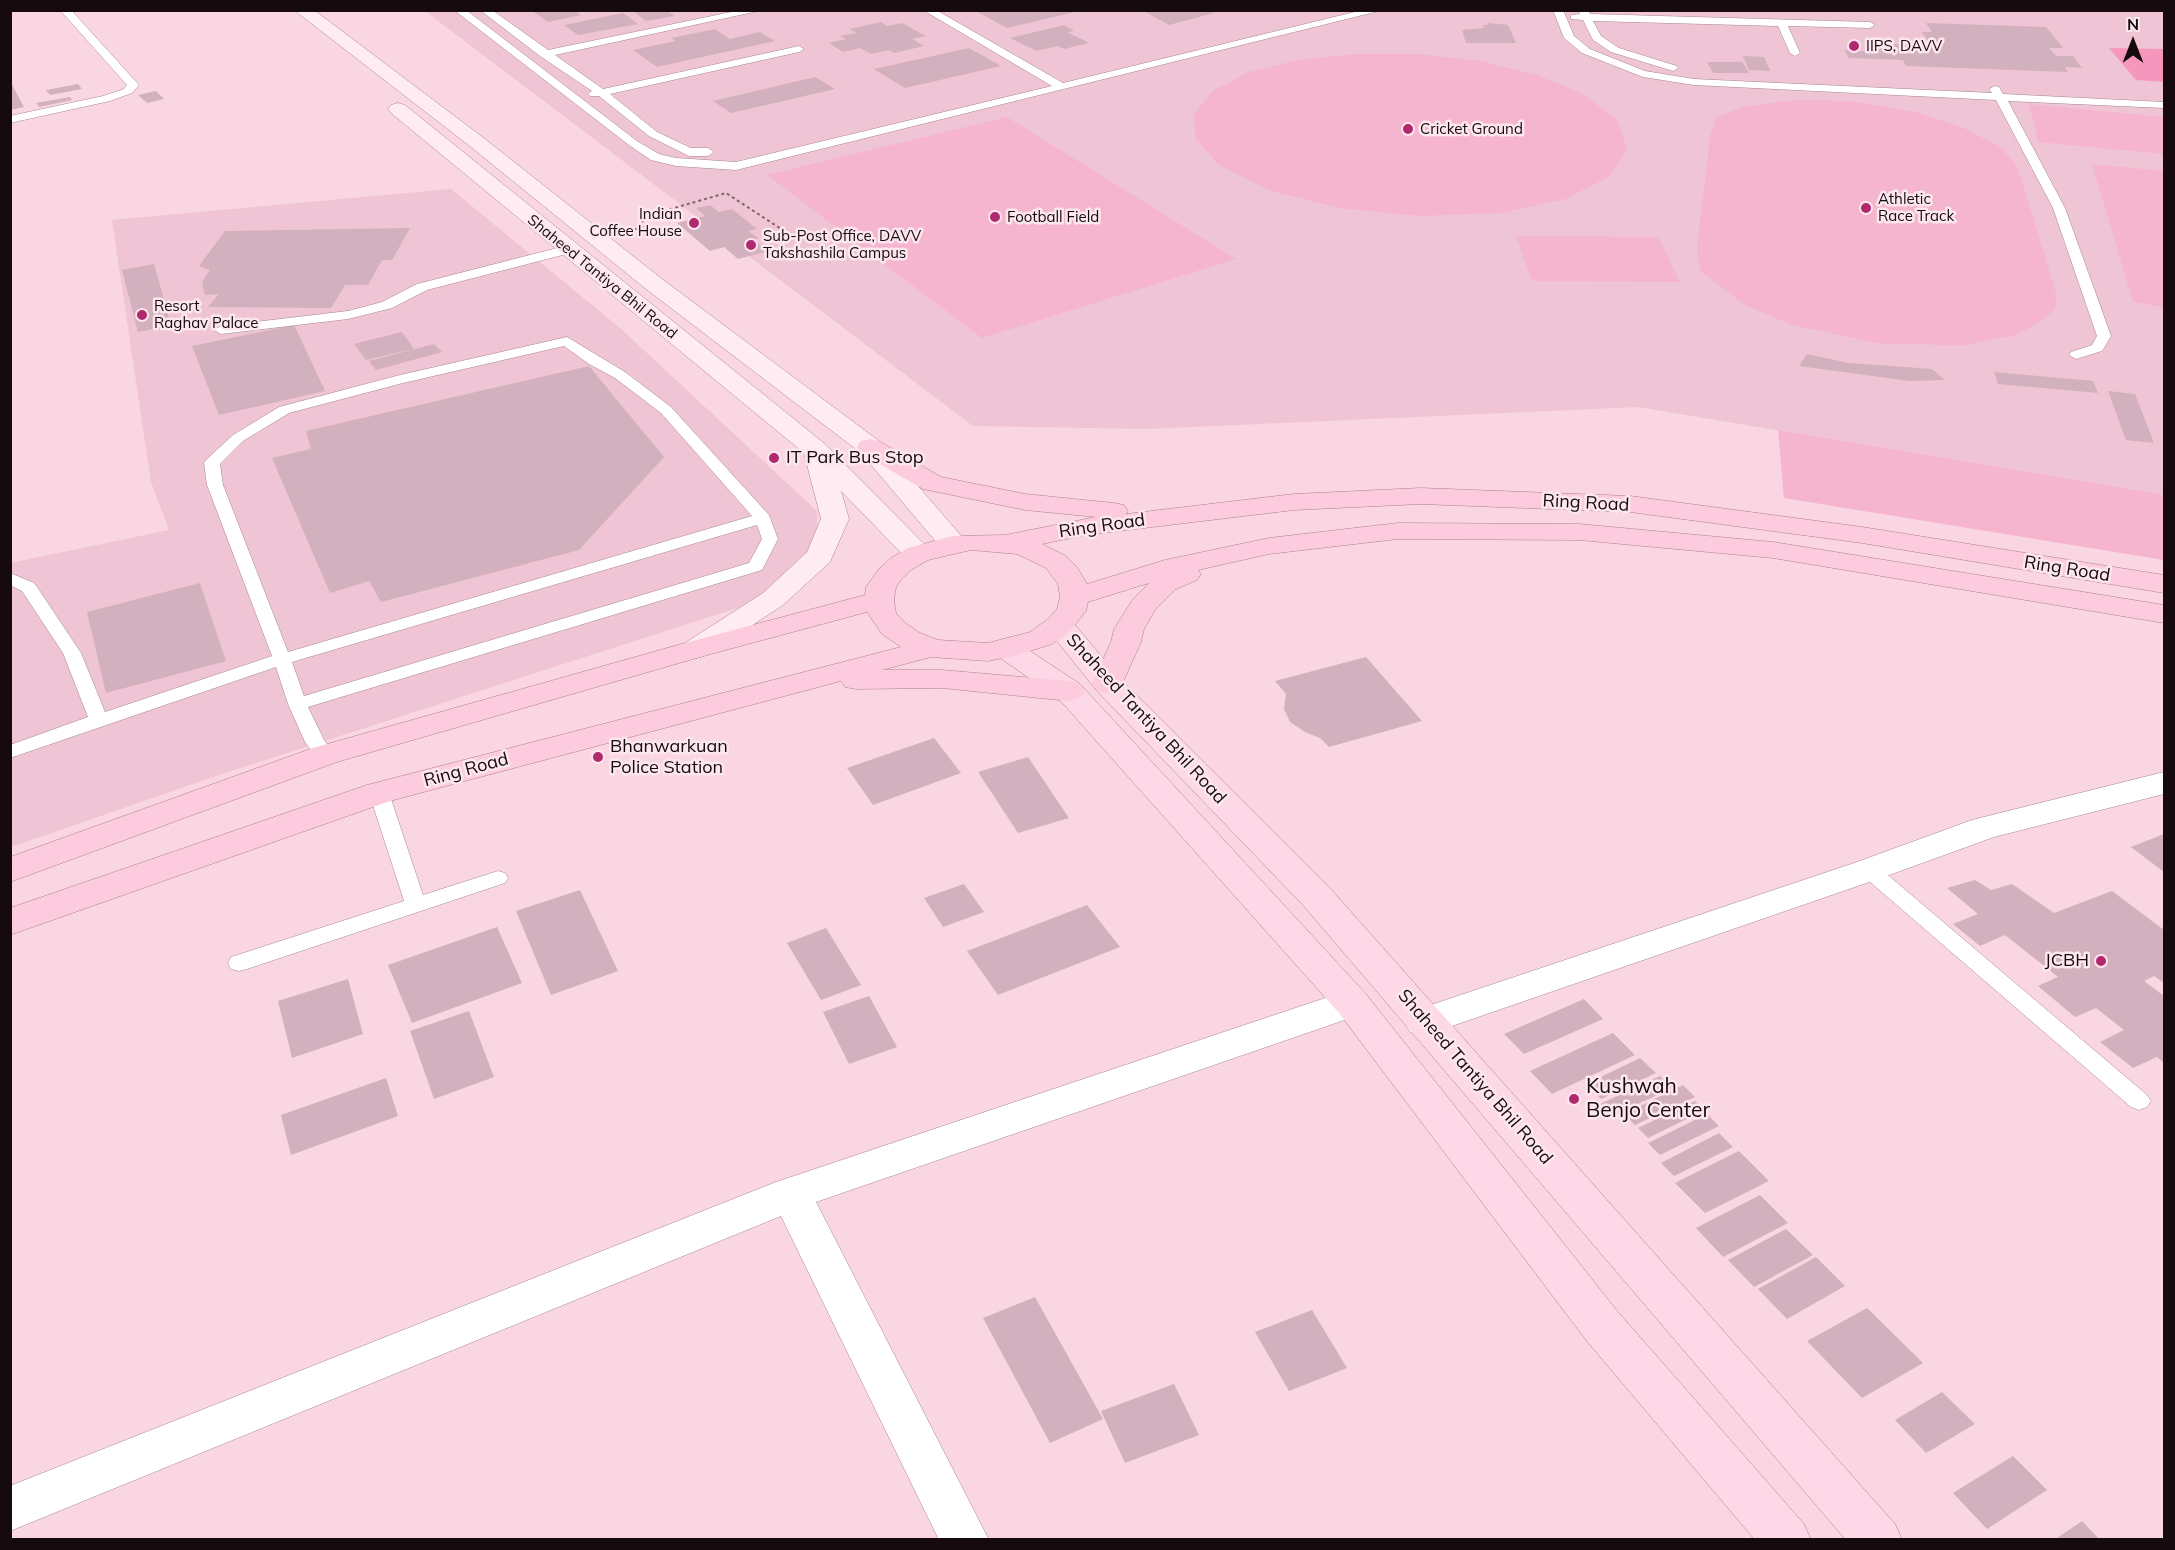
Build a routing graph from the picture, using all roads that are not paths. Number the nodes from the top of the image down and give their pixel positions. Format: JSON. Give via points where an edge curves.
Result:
{"nodes":[{"id":1,"x":65,"y":10,"type":"edge"},
{"id":2,"x":277,"y":10,"type":"edge"},
{"id":3,"x":302,"y":10,"type":"edge"},
{"id":4,"x":459,"y":10,"type":"edge"},
{"id":5,"x":485,"y":10,"type":"edge"},
{"id":6,"x":758,"y":10,"type":"edge"},
{"id":7,"x":928,"y":10,"type":"edge"},
{"id":8,"x":1338,"y":10,"type":"edge"},
{"id":9,"x":1378,"y":10,"type":"edge"},
{"id":10,"x":1559,"y":14,"type":"edge"},
{"id":11,"x":1584,"y":14,"type":"edge"},
{"id":12,"x":1782,"y":24,"type":"junction"},
{"id":13,"x":1870,"y":25,"type":"dead end"},
{"id":14,"x":799,"y":49,"type":"dead end"},
{"id":15,"x":1795,"y":53,"type":"dead end"},
{"id":16,"x":544,"y":54,"type":"junction"},
{"id":17,"x":1048,"y":79,"type":"junction"},
{"id":18,"x":1062,"y":87,"type":"junction"},
{"id":19,"x":601,"y":92,"type":"junction"},
{"id":20,"x":1997,"y":93,"type":"junction"},
{"id":21,"x":2164,"y":96,"type":"edge"},
{"id":22,"x":577,"y":98,"type":"junction"},
{"id":23,"x":2164,"y":105,"type":"edge"},
{"id":24,"x":10,"y":120,"type":"edge"},
{"id":25,"x":744,"y":151,"type":"dead end"},
{"id":26,"x":723,"y":153,"type":"dead end"},
{"id":27,"x":599,"y":239,"type":"junction"},
{"id":28,"x":569,"y":249,"type":"junction"},
{"id":29,"x":221,"y":330,"type":"dead end"},
{"id":30,"x":2076,"y":355,"type":"dead end"},
{"id":31,"x":870,"y":447,"type":"junction"},
{"id":32,"x":816,"y":450,"type":"junction"},
{"id":33,"x":1173,"y":517,"type":"junction"},
{"id":34,"x":763,"y":518,"type":"junction"},
{"id":35,"x":1579,"y":532,"type":"junction"},
{"id":36,"x":1005,"y":543,"type":"junction"},
{"id":37,"x":953,"y":544,"type":"junction"},
{"id":38,"x":918,"y":554,"type":"junction"},
{"id":39,"x":10,"y":578,"type":"edge"},
{"id":40,"x":2164,"y":585,"type":"edge"},
{"id":41,"x":879,"y":600,"type":"junction"},
{"id":42,"x":1067,"y":611,"type":"junction"},
{"id":43,"x":2164,"y":614,"type":"edge"},
{"id":44,"x":931,"y":648,"type":"junction"},
{"id":45,"x":696,"y":649,"type":"junction"},
{"id":46,"x":1007,"y":649,"type":"junction"},
{"id":47,"x":282,"y":659,"type":"junction"},
{"id":48,"x":789,"y":684,"type":"junction"},
{"id":49,"x":1108,"y":684,"type":"junction"},
{"id":50,"x":1069,"y":691,"type":"junction"},
{"id":51,"x":297,"y":704,"type":"junction"},
{"id":52,"x":99,"y":720,"type":"junction"},
{"id":53,"x":10,"y":752,"type":"edge"},
{"id":54,"x":325,"y":755,"type":"junction"},
{"id":55,"x":2163,"y":784,"type":"edge"},
{"id":56,"x":379,"y":794,"type":"junction"},
{"id":57,"x":10,"y":870,"type":"edge"},
{"id":58,"x":1869,"y":870,"type":"junction"},
{"id":59,"x":498,"y":878,"type":"dead end"},
{"id":60,"x":415,"y":904,"type":"junction"},
{"id":61,"x":10,"y":922,"type":"edge"},
{"id":62,"x":239,"y":963,"type":"dead end"},
{"id":63,"x":1352,"y":1003,"type":"junction"},
{"id":64,"x":1423,"y":1022,"type":"junction"},
{"id":65,"x":2139,"y":1101,"type":"dead end"},
{"id":66,"x":791,"y":1194,"type":"junction"},
{"id":67,"x":10,"y":1509,"type":"edge"},
{"id":68,"x":964,"y":1539,"type":"edge"},
{"id":69,"x":1787,"y":1539,"type":"edge"},
{"id":70,"x":1878,"y":1539,"type":"edge"}],
"edges":[{"from":1,"to":24,"type":"lane","via":[[133,85],[128,91],[106,99]]},
{"from":2,"to":28,"type":"main road","name":"Shaheed Tantiya Bhil Road"},
{"from":3,"to":27,"type":"main road"},
{"from":4,"to":22,"type":"lane"},
{"from":5,"to":16,"type":"lane"},
{"from":6,"to":16,"type":"lane"},
{"from":7,"to":17,"type":"lane"},
{"from":8,"to":17,"type":"lane"},
{"from":9,"to":18,"type":"lane"},
{"from":10,"to":11,"type":"lane"},
{"from":10,"to":20,"type":"lane","via":[[1569,38],[1586,51],[1643,74],[1728,85]]},
{"from":11,"to":12,"type":"lane"},
{"from":11,"to":20,"type":"lane","via":[[1596,38],[1614,50],[1687,72]]},
{"from":12,"to":13,"type":"lane"},
{"from":12,"to":15,"type":"lane"},
{"from":14,"to":19,"type":"lane"},
{"from":16,"to":19,"type":"lane"},
{"from":17,"to":18,"type":"lane"},
{"from":17,"to":25,"type":"lane"},
{"from":18,"to":22,"type":"lane","via":[[736,166],[655,157]]},
{"from":19,"to":22,"type":"lane"},
{"from":19,"to":26,"type":"lane","via":[[654,134],[689,152]]},
{"from":20,"to":21,"type":"lane"},
{"from":20,"to":23,"type":"lane"},
{"from":20,"to":30,"type":"lane","via":[[2059,208],[2104,336],[2097,348]]},
{"from":27,"to":28,"type":"main road"},
{"from":27,"to":31,"type":"main road"},
{"from":28,"to":29,"type":"lane","via":[[422,287],[387,305],[348,315]]},
{"from":28,"to":32,"type":"main road","name":"Shaheed Tantiya Bhil Road"},
{"from":31,"to":33,"type":"highway","via":[[933,483],[1025,502]]},
{"from":31,"to":37,"type":"main road"},
{"from":32,"to":38,"type":"main road","name":"Shaheed Tantiya Bhil Road"},
{"from":32,"to":45,"type":"main road","via":[[835,519],[820,556],[773,599]]},
{"from":33,"to":36,"type":"highway","name":"Ring Road","via":[[1086,527]]},
{"from":33,"to":40,"type":"highway","name":"Ring Road","via":[[1294,502],[1420,496],[1630,504],[1862,535]]},
{"from":34,"to":47,"type":"lane"},
{"from":34,"to":47,"type":"lane","via":[[666,410],[567,341],[284,410],[238,438],[212,463],[216,485]]},
{"from":34,"to":51,"type":"lane","via":[[770,539],[756,566]]},
{"from":35,"to":42,"type":"highway","name":"Ring Road","via":[[1398,531],[1269,546],[1175,566]]},
{"from":35,"to":43,"type":"highway","name":"Ring Road","via":[[1773,550]]},
{"from":35,"to":49,"type":"highway","via":[[1348,544],[1266,554],[1197,570],[1166,583],[1143,605],[1129,629]]},
{"from":36,"to":37,"type":"highway"},
{"from":36,"to":42,"type":"highway","via":[[1025,547],[1056,562],[1067,573],[1073,584]]},
{"from":37,"to":38,"type":"highway"},
{"from":38,"to":41,"type":"highway","via":[[889,575]]},
{"from":39,"to":52,"type":"lane","via":[[28,587],[72,653]]},
{"from":41,"to":44,"type":"highway","via":[[882,615],[892,628]]},
{"from":41,"to":45,"type":"highway"},
{"from":42,"to":46,"type":"highway","via":[[1041,638]]},
{"from":42,"to":49,"type":"main road","name":"Shaheed Tantiya Bhil Road"},
{"from":44,"to":46,"type":"highway","via":[[968,653]]},
{"from":44,"to":48,"type":"highway","name":"Ring Road"},
{"from":45,"to":54,"type":"highway"},
{"from":46,"to":50,"type":"main road","name":"Shaheed Tantiya Bhil Road"},
{"from":47,"to":51,"type":"lane"},
{"from":47,"to":52,"type":"lane"},
{"from":48,"to":50,"type":"highway","via":[[942,679]]},
{"from":48,"to":56,"type":"highway","name":"Ring Road"},
{"from":49,"to":64,"type":"main road","name":"Shaheed Tantiya Bhil Road","via":[[1314,896]]},
{"from":50,"to":63,"type":"main road","name":"Shaheed Tantiya Bhil Road"},
{"from":51,"to":54,"type":"lane"},
{"from":52,"to":53,"type":"lane"},
{"from":54,"to":57,"type":"highway"},
{"from":55,"to":58,"type":"street","via":[[1984,828]]},
{"from":56,"to":60,"type":"lane"},
{"from":56,"to":61,"type":"highway","name":"Ring Road"},
{"from":58,"to":64,"type":"street"},
{"from":58,"to":65,"type":"lane"},
{"from":59,"to":60,"type":"lane"},
{"from":60,"to":62,"type":"lane"},
{"from":63,"to":66,"type":"street"},
{"from":63,"to":69,"type":"main road","name":"Shaheed Tantiya Bhil Road","via":[[1602,1326]]},
{"from":64,"to":70,"type":"main road","name":"Shaheed Tantiya Bhil Road"},
{"from":66,"to":67,"type":"street"},
{"from":66,"to":68,"type":"street"}]}
